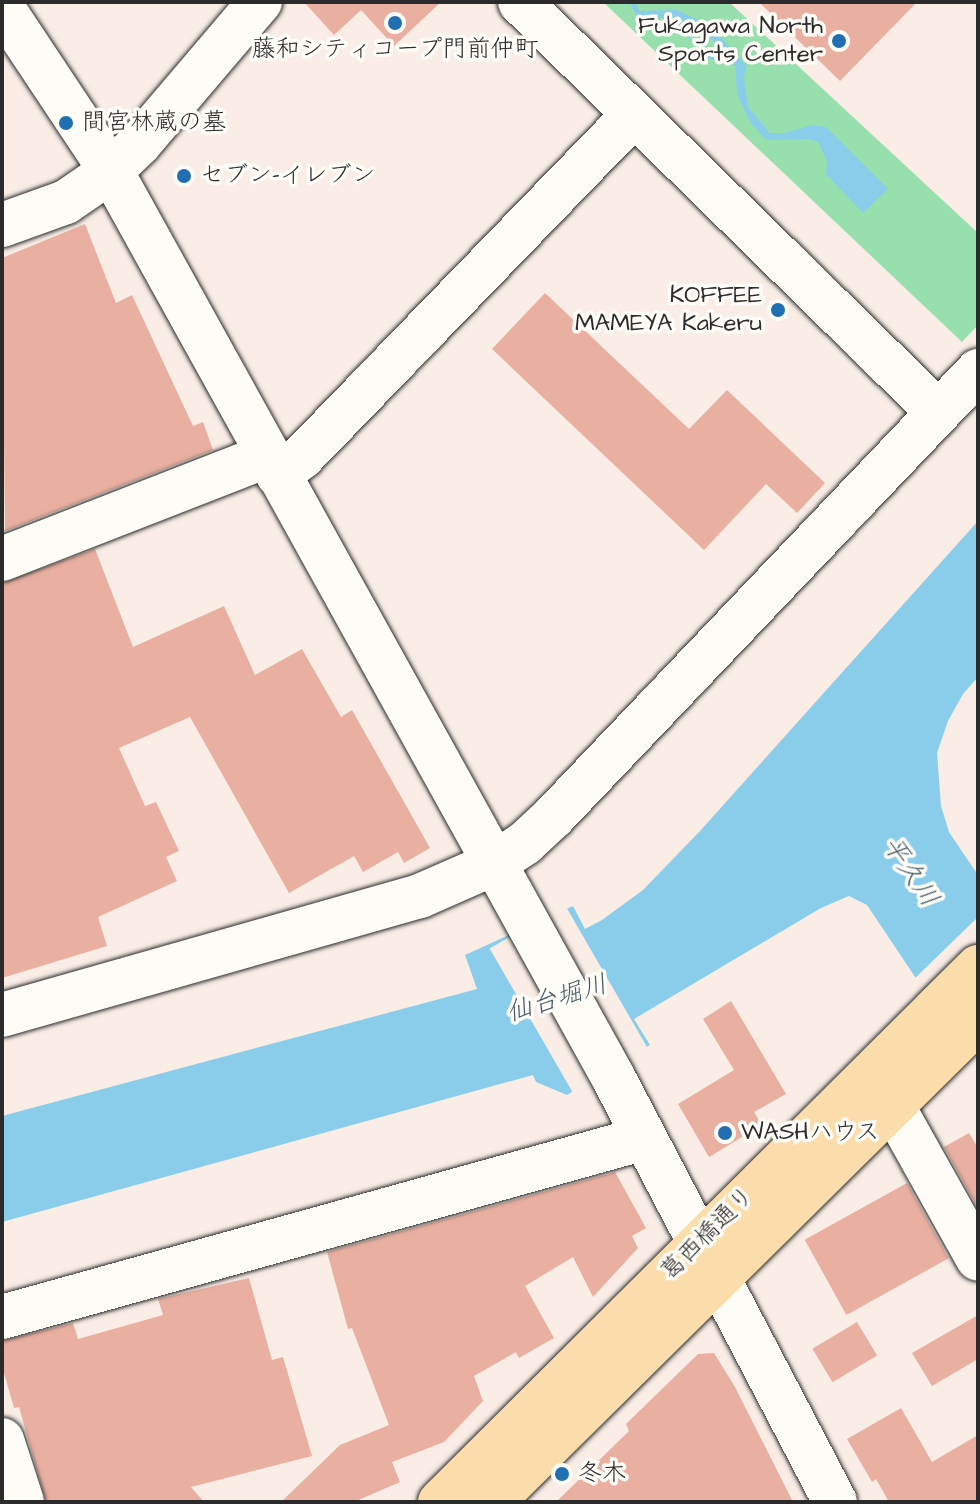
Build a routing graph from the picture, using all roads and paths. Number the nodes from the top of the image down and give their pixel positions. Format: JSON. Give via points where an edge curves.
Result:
{"nodes":[{"id":1,"x":260,"y":2,"type":"edge"},
{"id":2,"x":520,"y":2,"type":"edge"},
{"id":3,"x":2,"y":7,"type":"edge"},
{"id":4,"x":634,"y":115,"type":"junction"},
{"id":5,"x":111,"y":171,"type":"junction"},
{"id":6,"x":2,"y":225,"type":"edge"},
{"id":7,"x":978,"y":371,"type":"edge"},
{"id":8,"x":938,"y":412,"type":"junction"},
{"id":9,"x":272,"y":466,"type":"junction"},
{"id":10,"x":2,"y":559,"type":"edge"},
{"id":11,"x":493,"y":864,"type":"junction"},
{"id":12,"x":978,"y":967,"type":"edge"},
{"id":13,"x":2,"y":1015,"type":"edge"},
{"id":14,"x":978,"y":1021,"type":"edge"},
{"id":15,"x":924,"y":1046,"type":"junction"},
{"id":16,"x":892,"y":1105,"type":"junction"},
{"id":17,"x":645,"y":1138,"type":"junction"},
{"id":18,"x":978,"y":1259,"type":"edge"},
{"id":19,"x":708,"y":1260,"type":"junction"},
{"id":20,"x":2,"y":1317,"type":"edge"},
{"id":21,"x":2,"y":1440,"type":"edge"},
{"id":22,"x":22,"y":1502,"type":"edge"},
{"id":23,"x":440,"y":1502,"type":"edge"},
{"id":24,"x":492,"y":1502,"type":"edge"},
{"id":25,"x":835,"y":1502,"type":"edge"}],
"edges":[{"from":1,"to":5,"type":"street"},
{"from":2,"to":4,"type":"street"},
{"from":3,"to":5,"type":"street"},
{"from":4,"to":8,"type":"street"},
{"from":4,"to":9,"type":"street","via":[[303,456]]},
{"from":5,"to":6,"type":"street","via":[[66,202]]},
{"from":5,"to":9,"type":"street"},
{"from":7,"to":8,"type":"street"},
{"from":8,"to":11,"type":"street","via":[[554,816]]},
{"from":9,"to":10,"type":"street"},
{"from":9,"to":11,"type":"street"},
{"from":11,"to":13,"type":"street","via":[[420,896]]},
{"from":11,"to":17,"type":"street"},
{"from":12,"to":15,"type":"main road","name":"葛西橋通り"},
{"from":14,"to":15,"type":"main road","name":"葛西橋通り"},
{"from":15,"to":16,"type":"main road","name":"葛西橋通り"},
{"from":15,"to":19,"type":"main road","name":"葛西橋通り"},
{"from":16,"to":18,"type":"street"},
{"from":16,"to":19,"type":"main road","name":"葛西橋通り"},
{"from":17,"to":19,"type":"street"},
{"from":17,"to":20,"type":"street"},
{"from":19,"to":23,"type":"main road","name":"葛西橋通り"},
{"from":19,"to":24,"type":"main road","name":"葛西橋通り"},
{"from":19,"to":25,"type":"street"},
{"from":21,"to":22,"type":"street"}]}
